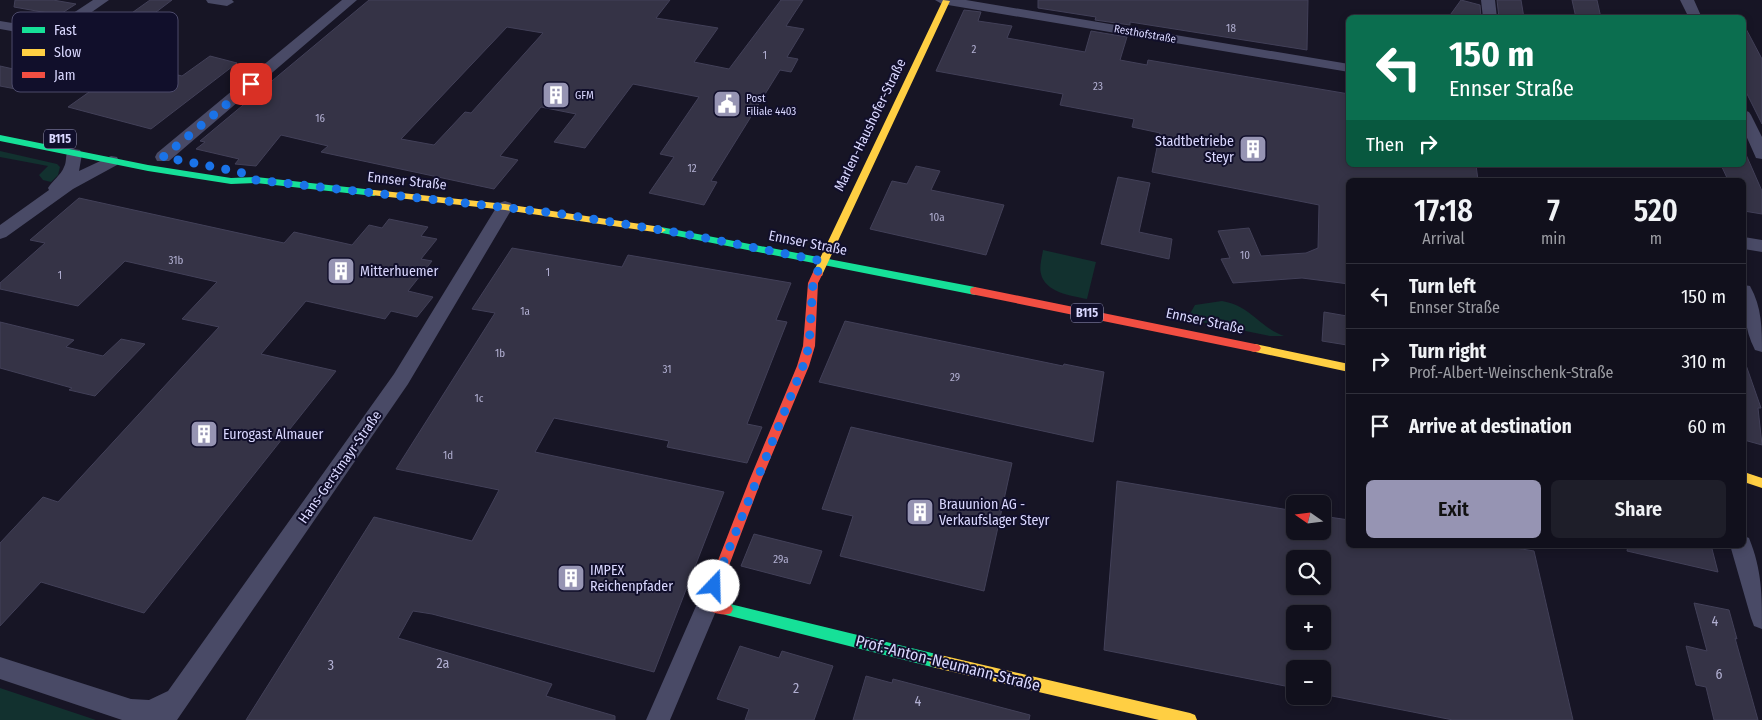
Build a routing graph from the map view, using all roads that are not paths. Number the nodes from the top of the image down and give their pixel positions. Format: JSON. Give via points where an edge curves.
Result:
{"nodes":[{"id":1,"x":102,"y":0,"type":"edge"},
{"id":2,"x":213,"y":0,"type":"edge"},
{"id":3,"x":350,"y":0,"type":"edge"},
{"id":4,"x":942,"y":0,"type":"edge"},
{"id":5,"x":1038,"y":0,"type":"edge"},
{"id":6,"x":1488,"y":0,"type":"edge"},
{"id":7,"x":1687,"y":0,"type":"edge"},
{"id":8,"x":946,"y":1,"type":"edge"},
{"id":9,"x":227,"y":2,"type":"dead end"},
{"id":10,"x":84,"y":12,"type":"edge"},
{"id":11,"x":1032,"y":15,"type":"junction"},
{"id":12,"x":1490,"y":15,"type":"edge"},
{"id":13,"x":1694,"y":15,"type":"edge"},
{"id":14,"x":1346,"y":67,"type":"edge"},
{"id":15,"x":1746,"y":120,"type":"edge"},
{"id":16,"x":18,"y":130,"type":"dead end"},
{"id":17,"x":1753,"y":136,"type":"edge"},
{"id":18,"x":0,"y":138,"type":"edge"},
{"id":19,"x":91,"y":144,"type":"dead end"},
{"id":20,"x":74,"y":154,"type":"junction"},
{"id":21,"x":1762,"y":154,"type":"edge"},
{"id":22,"x":159,"y":156,"type":"joint"},
{"id":23,"x":180,"y":160,"type":"dead end"},
{"id":24,"x":111,"y":162,"type":"junction"},
{"id":25,"x":196,"y":164,"type":"dead end"},
{"id":26,"x":256,"y":180,"type":"junction"},
{"id":27,"x":49,"y":196,"type":"junction"},
{"id":28,"x":505,"y":207,"type":"junction"},
{"id":29,"x":0,"y":233,"type":"edge"},
{"id":30,"x":1746,"y":243,"type":"edge"},
{"id":31,"x":1762,"y":246,"type":"edge"},
{"id":32,"x":822,"y":261,"type":"junction"},
{"id":33,"x":1746,"y":298,"type":"edge"},
{"id":34,"x":1762,"y":345,"type":"edge"},
{"id":35,"x":1346,"y":367,"type":"edge"},
{"id":36,"x":1746,"y":478,"type":"edge"},
{"id":37,"x":1762,"y":483,"type":"edge"},
{"id":38,"x":1742,"y":548,"type":"edge"},
{"id":39,"x":708,"y":604,"type":"junction"},
{"id":40,"x":1762,"y":618,"type":"edge"},
{"id":41,"x":0,"y":668,"type":"edge"},
{"id":42,"x":176,"y":699,"type":"junction"},
{"id":43,"x":164,"y":720,"type":"edge"},
{"id":44,"x":658,"y":720,"type":"edge"},
{"id":45,"x":1190,"y":720,"type":"edge"}],
"edges":[{"from":1,"to":10,"type":"street"},
{"from":2,"to":9,"type":"street"},
{"from":3,"to":22,"type":"street"},
{"from":4,"to":8,"type":"street","name":"Resthofstraße"},
{"from":5,"to":11,"type":"street"},
{"from":6,"to":12,"type":"street"},
{"from":7,"to":13,"type":"street"},
{"from":8,"to":11,"type":"street","name":"Resthofstraße"},
{"from":8,"to":32,"type":"main road","name":"Marlen-Haushofer-Straße"},
{"from":11,"to":14,"type":"street","name":"Resthofstraße"},
{"from":15,"to":17,"type":"street"},
{"from":16,"to":19,"type":"main road","number":"B115"},
{"from":17,"to":21,"type":"street"},
{"from":18,"to":20,"type":"main road","name":"Ennser Straße","number":"B115"},
{"from":20,"to":24,"type":"main road","name":"Ennser Straße","number":"B115"},
{"from":20,"to":27,"type":"street","via":[[72,169]]},
{"from":22,"to":23,"type":"main road"},
{"from":24,"to":26,"type":"main road","name":"Ennser Straße","number":"B115","via":[[231,181]]},
{"from":24,"to":27,"type":"street"},
{"from":25,"to":26,"type":"main road","name":"Ennser Straße","number":"B115","via":[[240,172]]},
{"from":26,"to":28,"type":"main road","name":"Ennser Straße","number":"B115"},
{"from":27,"to":29,"type":"street"},
{"from":28,"to":32,"type":"main road","name":"Ennser Straße","number":"B115","via":[[662,230]]},
{"from":28,"to":42,"type":"street","name":"Hans-Gerstmayr-Straße","via":[[401,379]]},
{"from":30,"to":31,"type":"street"},
{"from":32,"to":35,"type":"main road","name":"Ennser Straße","number":"B115"},
{"from":32,"to":39,"type":"main road","via":[[813,283],[809,346],[803,366]]},
{"from":33,"to":34,"type":"street"},
{"from":36,"to":37,"type":"main road"},
{"from":38,"to":40,"type":"street"},
{"from":39,"to":44,"type":"street"},
{"from":39,"to":45,"type":"main road","name":"Prof.-Anton-Neumann-Straße","via":[[1075,696]]},
{"from":41,"to":42,"type":"street","via":[[131,711],[151,712]]},
{"from":42,"to":43,"type":"street","name":"Hans-Gerstmayr-Straße"}]}
